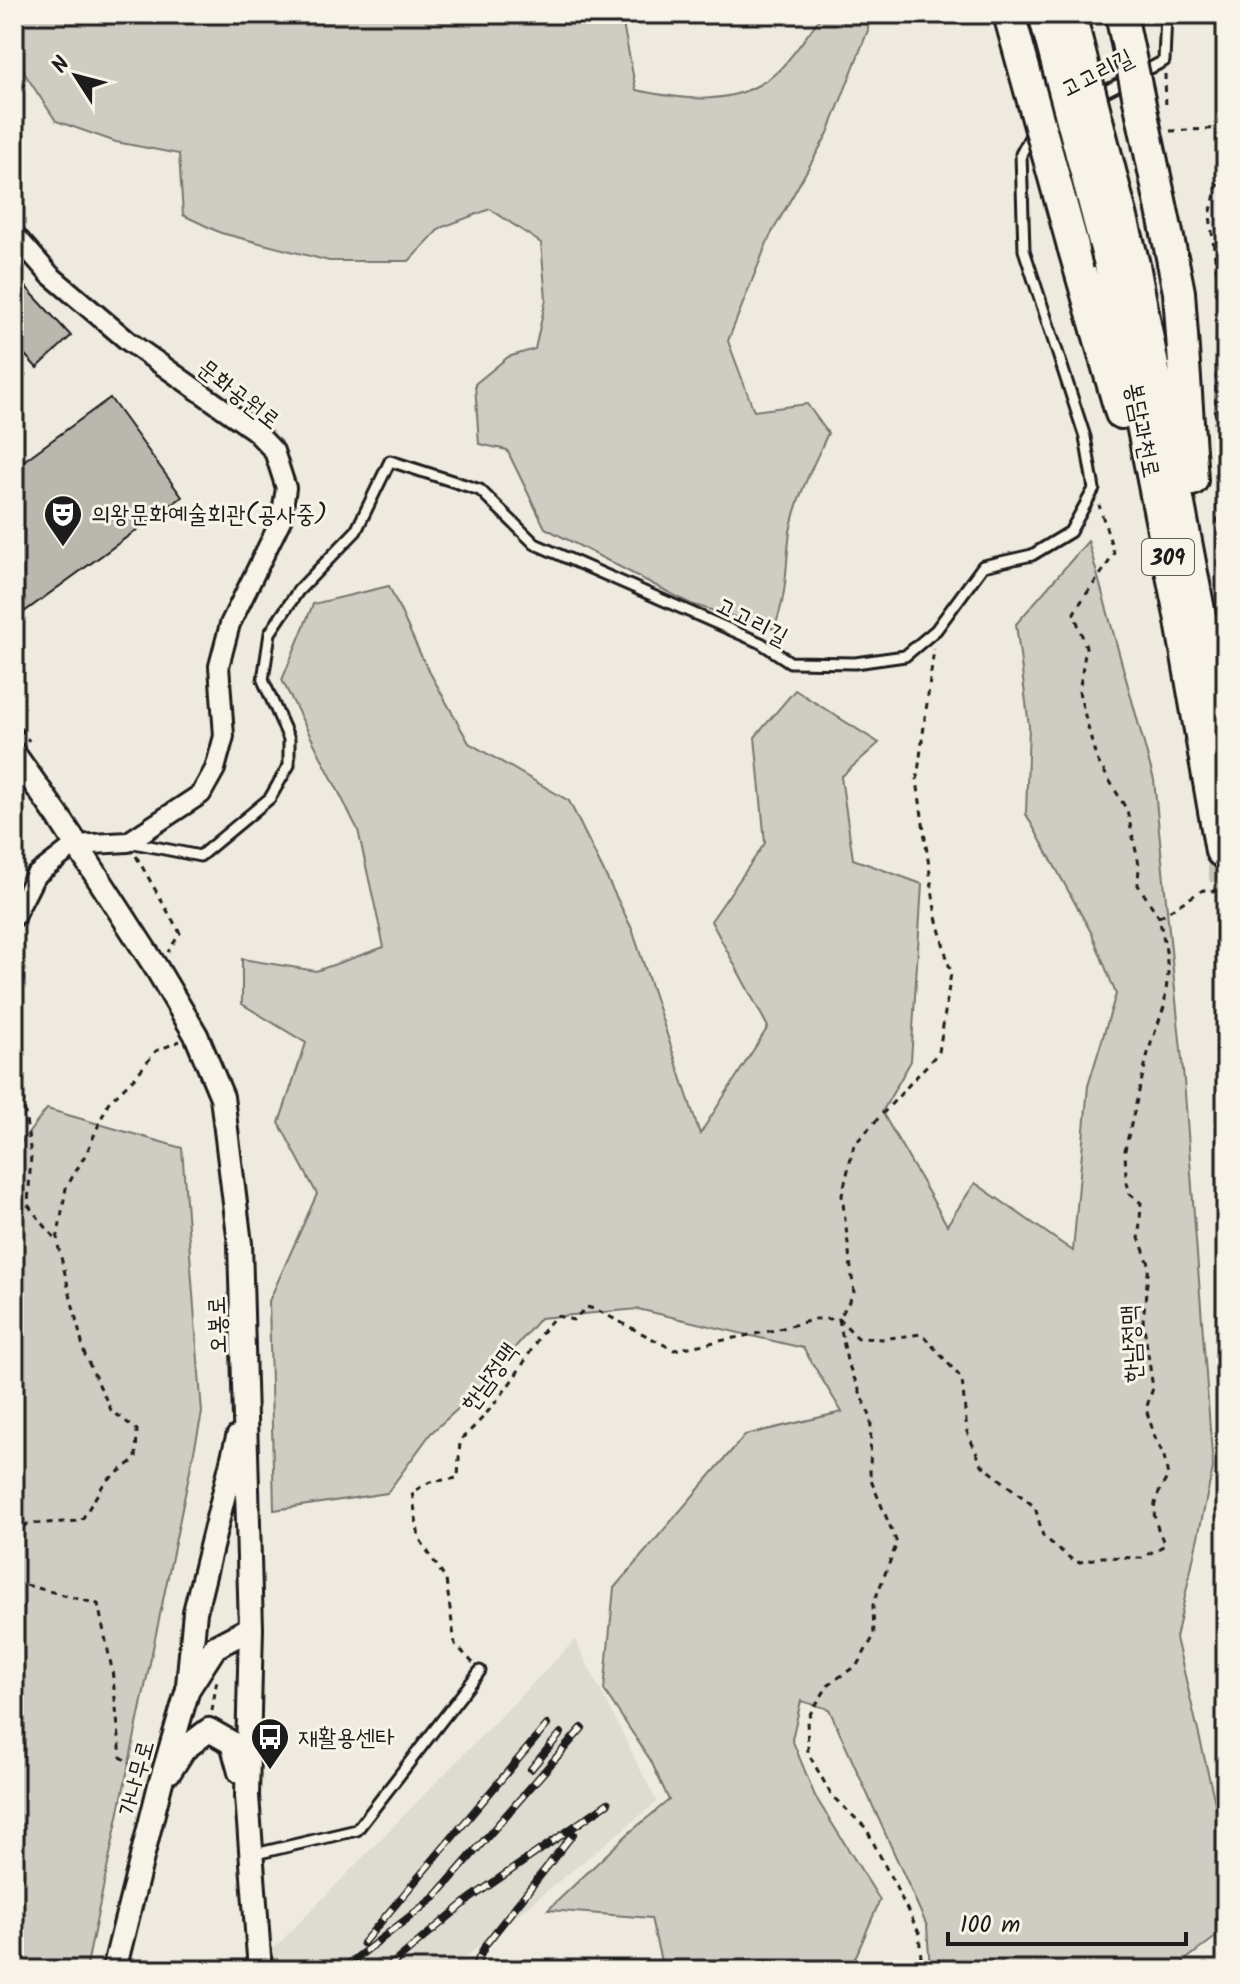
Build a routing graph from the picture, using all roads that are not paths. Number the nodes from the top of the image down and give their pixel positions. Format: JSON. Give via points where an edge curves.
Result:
{"nodes":[{"id":1,"x":1000,"y":14,"type":"edge"},
{"id":2,"x":1009,"y":14,"type":"edge"},
{"id":3,"x":1044,"y":14,"type":"edge"},
{"id":4,"x":1070,"y":14,"type":"edge"},
{"id":5,"x":1121,"y":14,"type":"edge"},
{"id":6,"x":1166,"y":14,"type":"edge"},
{"id":7,"x":1036,"y":126,"type":"junction"},
{"id":8,"x":14,"y":234,"type":"edge"},
{"id":9,"x":1122,"y":264,"type":"junction"},
{"id":10,"x":1190,"y":612,"type":"junction"},
{"id":11,"x":14,"y":754,"type":"edge"},
{"id":12,"x":1226,"y":754,"type":"edge"},
{"id":13,"x":128,"y":842,"type":"junction"},
{"id":14,"x":75,"y":845,"type":"junction"},
{"id":15,"x":1221,"y":851,"type":"dead end"},
{"id":16,"x":14,"y":917,"type":"edge"},
{"id":17,"x":246,"y":1409,"type":"junction"},
{"id":18,"x":251,"y":1628,"type":"junction"},
{"id":19,"x":480,"y":1671,"type":"road end"},
{"id":20,"x":188,"y":1689,"type":"junction"},
{"id":21,"x":160,"y":1785,"type":"junction"},
{"id":22,"x":247,"y":1796,"type":"junction"},
{"id":23,"x":251,"y":1855,"type":"junction"},
{"id":24,"x":260,"y":1962,"type":"edge"},
{"id":25,"x":114,"y":1970,"type":"edge"}],
"edges":[{"from":1,"to":7,"type":"street"},
{"from":2,"to":10,"type":"highway","bridge":true,"via":[[1073,246]]},
{"from":3,"to":9,"type":"highway","name":"봉담과천로","number":"309","bridge":true},
{"from":4,"to":9,"type":"highway","name":"봉담과천로","number":"309","bridge":true},
{"from":5,"to":10,"type":"highway","bridge":true,"via":[[1179,292]]},
{"from":6,"to":7,"type":"lane","name":"고고리길","via":[[1164,61]]},
{"from":7,"to":13,"type":"lane","name":"고고리길","via":[[1021,154],[1024,250],[1085,437],[1094,489],[1070,532],[1032,555],[983,566],[936,630],[905,656],[855,663],[790,662],[761,643],[535,544],[480,490],[390,461],[356,531],[298,591],[270,633],[263,680],[289,739],[289,765],[270,798],[200,856]]},
{"from":8,"to":13,"type":"street","name":"문화공원로","via":[[50,275],[128,341],[255,431],[274,451],[286,488],[281,520],[230,624],[219,666],[224,736],[215,769],[201,794]]},
{"from":9,"to":10,"type":"highway","name":"봉담과천로","number":"309"},
{"from":10,"to":12,"type":"highway","name":"봉담과천로","number":"309"},
{"from":10,"to":15,"type":"highway","name":"봉담과천로","number":"309"},
{"from":11,"to":14,"type":"street","name":"오봉로"},
{"from":13,"to":14,"type":"street"},
{"from":14,"to":16,"type":"street","via":[[35,876]]},
{"from":14,"to":17,"type":"street","name":"오봉로","via":[[196,1035],[222,1097],[240,1244]]},
{"from":17,"to":18,"type":"street","name":"오봉로"},
{"from":17,"to":20,"type":"street","via":[[195,1612]]},
{"from":18,"to":20,"type":"street","name":"가나무로","via":[[215,1647]]},
{"from":18,"to":22,"type":"street","name":"오봉로"},
{"from":19,"to":23,"type":"lane","via":[[357,1830]]},
{"from":20,"to":21,"type":"street","name":"가나무로"},
{"from":21,"to":22,"type":"street","via":[[184,1749],[209,1730],[232,1743]]},
{"from":21,"to":25,"type":"street","name":"가나무로"},
{"from":22,"to":23,"type":"street","name":"오봉로"},
{"from":23,"to":24,"type":"street","name":"오봉로"}]}
